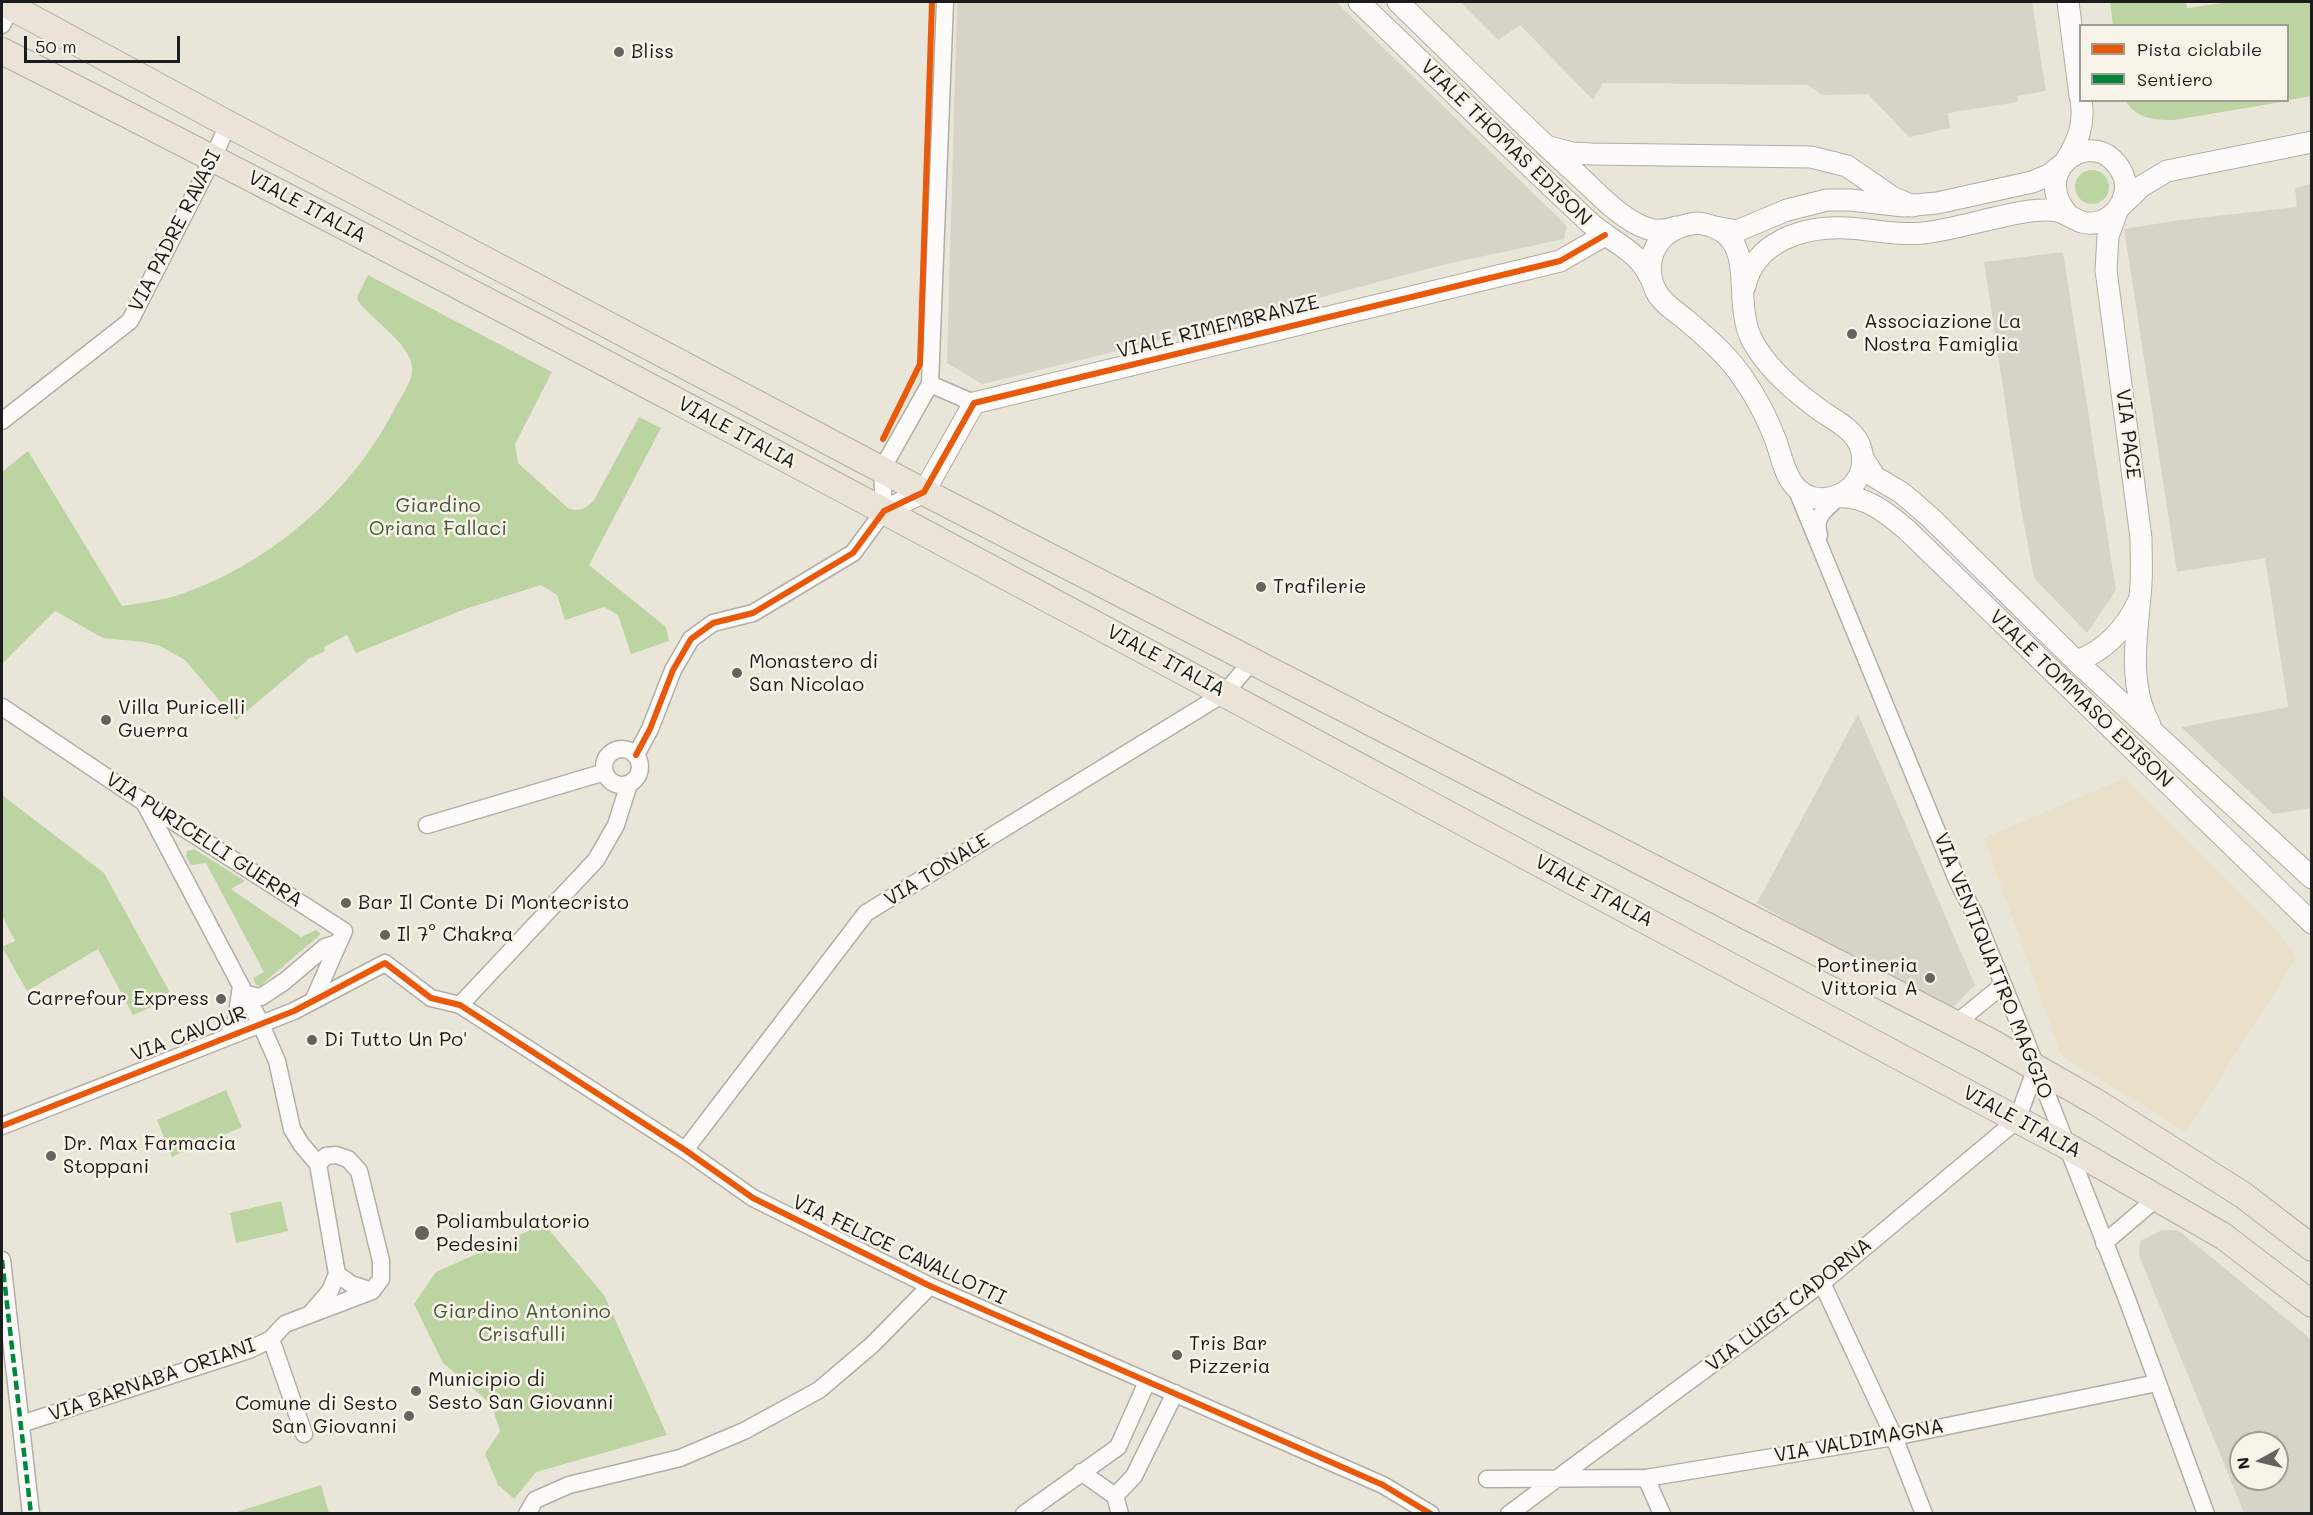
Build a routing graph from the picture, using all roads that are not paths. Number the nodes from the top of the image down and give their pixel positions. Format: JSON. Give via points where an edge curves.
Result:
{"nodes":[{"id":1,"x":945,"y":2,"type":"edge"},
{"id":2,"x":1359,"y":2,"type":"edge"},
{"id":3,"x":1398,"y":2,"type":"edge"},
{"id":4,"x":2067,"y":2,"type":"edge"},
{"id":5,"x":5,"y":11,"type":"edge"},
{"id":6,"x":2,"y":51,"type":"edge"},
{"id":7,"x":2079,"y":88,"type":"edge"},
{"id":8,"x":2081,"y":102,"type":"edge"},
{"id":9,"x":228,"y":124,"type":"junction"},
{"id":10,"x":2312,"y":142,"type":"edge"},
{"id":11,"x":1546,"y":146,"type":"junction"},
{"id":12,"x":213,"y":158,"type":"junction"},
{"id":13,"x":2110,"y":158,"type":"junction"},
{"id":14,"x":2064,"y":163,"type":"junction"},
{"id":15,"x":1847,"y":166,"type":"junction"},
{"id":16,"x":2167,"y":171,"type":"junction"},
{"id":17,"x":1844,"y":200,"type":"junction"},
{"id":18,"x":1914,"y":206,"type":"junction"},
{"id":19,"x":2119,"y":208,"type":"junction"},
{"id":20,"x":2071,"y":217,"type":"junction"},
{"id":21,"x":1680,"y":226,"type":"junction"},
{"id":22,"x":1714,"y":227,"type":"junction"},
{"id":23,"x":1605,"y":235,"type":"junction"},
{"id":24,"x":2106,"y":270,"type":"junction"},
{"id":25,"x":1652,"y":282,"type":"junction"},
{"id":26,"x":1741,"y":301,"type":"junction"},
{"id":27,"x":930,"y":384,"type":"junction"},
{"id":28,"x":974,"y":403,"type":"junction"},
{"id":29,"x":2,"y":421,"type":"edge"},
{"id":30,"x":1863,"y":458,"type":"junction"},
{"id":31,"x":882,"y":469,"type":"junction"},
{"id":32,"x":1795,"y":486,"type":"junction"},
{"id":33,"x":924,"y":492,"type":"junction"},
{"id":34,"x":1838,"y":497,"type":"junction"},
{"id":35,"x":884,"y":511,"type":"junction"},
{"id":36,"x":1825,"y":556,"type":"junction"},
{"id":37,"x":2140,"y":599,"type":"junction"},
{"id":38,"x":1252,"y":661,"type":"junction"},
{"id":39,"x":2076,"y":661,"type":"junction"},
{"id":40,"x":1225,"y":693,"type":"junction"},
{"id":41,"x":2,"y":707,"type":"edge"},
{"id":42,"x":2157,"y":736,"type":"junction"},
{"id":43,"x":636,"y":755,"type":"junction"},
{"id":44,"x":605,"y":772,"type":"junction"},
{"id":45,"x":629,"y":784,"type":"junction"},
{"id":46,"x":145,"y":803,"type":"junction"},
{"id":47,"x":427,"y":825,"type":"dead end"},
{"id":48,"x":200,"y":838,"type":"junction"},
{"id":49,"x":175,"y":860,"type":"junction"},
{"id":50,"x":2312,"y":878,"type":"edge"},
{"id":51,"x":2312,"y":923,"type":"edge"},
{"id":52,"x":338,"y":943,"type":"junction"},
{"id":53,"x":385,"y":963,"type":"joint"},
{"id":54,"x":2003,"y":985,"type":"junction"},
{"id":55,"x":244,"y":990,"type":"junction"},
{"id":56,"x":313,"y":1001,"type":"junction"},
{"id":57,"x":460,"y":1005,"type":"junction"},
{"id":58,"x":1955,"y":1023,"type":"junction"},
{"id":59,"x":261,"y":1024,"type":"junction"},
{"id":60,"x":227,"y":1037,"type":"junction"},
{"id":61,"x":2036,"y":1068,"type":"junction"},
{"id":62,"x":2018,"y":1120,"type":"junction"},
{"id":63,"x":2,"y":1126,"type":"edge"},
{"id":64,"x":2066,"y":1145,"type":"junction"},
{"id":65,"x":685,"y":1150,"type":"junction"},
{"id":66,"x":318,"y":1164,"type":"junction"},
{"id":67,"x":2157,"y":1198,"type":"junction"},
{"id":68,"x":2104,"y":1243,"type":"junction"},
{"id":69,"x":2312,"y":1248,"type":"edge"},
{"id":70,"x":2,"y":1271,"type":"edge"},
{"id":71,"x":337,"y":1274,"type":"junction"},
{"id":72,"x":1822,"y":1282,"type":"junction"},
{"id":73,"x":930,"y":1286,"type":"junction"},
{"id":74,"x":372,"y":1291,"type":"junction"},
{"id":75,"x":2312,"y":1304,"type":"edge"},
{"id":76,"x":310,"y":1314,"type":"junction"},
{"id":77,"x":271,"y":1339,"type":"junction"},
{"id":78,"x":1147,"y":1382,"type":"junction"},
{"id":79,"x":2157,"y":1383,"type":"junction"},
{"id":80,"x":1175,"y":1393,"type":"junction"},
{"id":81,"x":21,"y":1424,"type":"junction"},
{"id":82,"x":304,"y":1434,"type":"dead end"},
{"id":83,"x":1894,"y":1437,"type":"junction"},
{"id":84,"x":1082,"y":1472,"type":"junction"},
{"id":85,"x":1559,"y":1478,"type":"junction"},
{"id":86,"x":1646,"y":1478,"type":"junction"},
{"id":87,"x":1486,"y":1479,"type":"dead end"},
{"id":88,"x":1115,"y":1496,"type":"junction"},
{"id":89,"x":31,"y":1514,"type":"edge"},
{"id":90,"x":527,"y":1514,"type":"edge"},
{"id":91,"x":1024,"y":1514,"type":"edge"},
{"id":92,"x":1120,"y":1514,"type":"edge"},
{"id":93,"x":1431,"y":1514,"type":"edge"},
{"id":94,"x":1509,"y":1514,"type":"edge"},
{"id":95,"x":1662,"y":1514,"type":"edge"},
{"id":96,"x":1924,"y":1514,"type":"edge"},
{"id":97,"x":2205,"y":1514,"type":"edge"}],
"edges":[{"from":1,"to":27,"type":"street"},
{"from":2,"to":23,"type":"street","name":"VIALE THOMAS EDISON"},
{"from":3,"to":11,"type":"street","name":"VIALE THOMAS EDISON"},
{"from":4,"to":7,"type":"street"},
{"from":5,"to":9,"type":"main road","name":"VIALE ITALIA"},
{"from":6,"to":12,"type":"main road","name":"VIALE ITALIA"},
{"from":8,"to":13,"type":"street","via":[[2098,143]]},
{"from":8,"to":14,"type":"street","via":[[2078,140]]},
{"from":9,"to":12,"type":"street","name":"VIA PADRE RAVASI"},
{"from":9,"to":31,"type":"main road","name":"VIALE ITALIA"},
{"from":10,"to":16,"type":"street"},
{"from":11,"to":15,"type":"street","via":[[1582,154],[1811,157]]},
{"from":11,"to":21,"type":"street","name":"VIALE THOMAS EDISON","via":[[1635,224],[1664,231]]},
{"from":12,"to":29,"type":"street","name":"VIA PADRE RAVASI","via":[[130,321]]},
{"from":12,"to":35,"type":"main road","name":"VIALE ITALIA"},
{"from":13,"to":14,"type":"street","via":[[2086,152],[2075,154]]},
{"from":13,"to":16,"type":"street"},
{"from":13,"to":19,"type":"street","via":[[2121,169],[2125,181]]},
{"from":14,"to":18,"type":"street","via":[[2032,182]]},
{"from":14,"to":20,"type":"street","via":[[2056,177],[2055,192]]},
{"from":15,"to":17,"type":"street"},
{"from":15,"to":18,"type":"street","via":[[1892,197]]},
{"from":16,"to":19,"type":"street","via":[[2142,186]]},
{"from":17,"to":18,"type":"street"},
{"from":17,"to":22,"type":"street","via":[[1799,206],[1737,231]]},
{"from":19,"to":20,"type":"street","via":[[2098,222],[2085,223]]},
{"from":19,"to":24,"type":"street","name":"VIA PACE","via":[[2108,236]]},
{"from":20,"to":24,"type":"street","name":"VIA PACE"},
{"from":20,"to":26,"type":"street","via":[[2043,210],[1916,234],[1845,227],[1794,235],[1774,243],[1752,265]]},
{"from":21,"to":22,"type":"street","name":"VIALE THOMAS EDISON","via":[[1697,223]]},
{"from":21,"to":25,"type":"street","via":[[1665,235],[1655,249],[1650,265]]},
{"from":22,"to":26,"type":"street","via":[[1738,251]]},
{"from":23,"to":25,"type":"street","name":"VIALE THOMAS EDISON","via":[[1634,253]]},
{"from":23,"to":28,"type":"street","name":"VIALE RIMEMBRANZE","via":[[1560,261]]},
{"from":24,"to":37,"type":"street","name":"VIA PACE","via":[[2138,512]]},
{"from":25,"to":32,"type":"street","name":"VIALE THOMAS EDISON","via":[[1660,298],[1720,350],[1746,381],[1766,416]]},
{"from":26,"to":30,"type":"street","name":"VIALE TOMMASO EDISON","via":[[1748,333],[1770,366],[1814,406],[1853,434]]},
{"from":27,"to":28,"type":"street"},
{"from":27,"to":31,"type":"street"},
{"from":28,"to":33,"type":"street"},
{"from":30,"to":34,"type":"street","via":[[1856,483]]},
{"from":30,"to":39,"type":"street","name":"VIALE TOMMASO EDISON","via":[[1875,477],[1902,493],[1931,518]]},
{"from":31,"to":33,"type":"main road","name":"VIALE ITALIA"},
{"from":31,"to":35,"type":"street"},
{"from":32,"to":34,"type":"street","name":"VIALE TOMMASO EDISON","via":[[1817,499]]},
{"from":32,"to":36,"type":"street","name":"VIA VENTIQUATTRO MAGGIO"},
{"from":33,"to":35,"type":"street"},
{"from":33,"to":38,"type":"main road","name":"VIALE ITALIA"},
{"from":34,"to":36,"type":"street","name":"VIA VENTIQUATTRO MAGGIO","via":[[1816,525]]},
{"from":34,"to":51,"type":"street","name":"VIALE TOMMASO EDISON","via":[[1857,497],[1907,530]]},
{"from":35,"to":40,"type":"main road","name":"VIALE ITALIA"},
{"from":35,"to":43,"type":"street","via":[[853,553],[753,613],[713,623],[696,634],[686,644],[673,670]]},
{"from":36,"to":54,"type":"street","name":"VIA VENTIQUATTRO MAGGIO"},
{"from":37,"to":39,"type":"street","via":[[2108,643]]},
{"from":37,"to":42,"type":"street","name":"VIA PACE","via":[[2136,681],[2142,709]]},
{"from":38,"to":40,"type":"street","name":"VIA TONALE"},
{"from":38,"to":58,"type":"main road","name":"VIALE ITALIA"},
{"from":39,"to":42,"type":"street","name":"VIALE TOMMASO EDISON"},
{"from":40,"to":62,"type":"main road","name":"VIALE ITALIA"},
{"from":40,"to":65,"type":"street","name":"VIA TONALE","via":[[866,913]]},
{"from":41,"to":46,"type":"street","name":"VIA PURICELLI GUERRA"},
{"from":42,"to":50,"type":"street","name":"VIALE TOMMASO EDISON"},
{"from":43,"to":44,"type":"street","via":[[625,749],[613,751],[606,760]]},
{"from":43,"to":45,"type":"street","via":[[640,771]]},
{"from":44,"to":45,"type":"street","via":[[612,782]]},
{"from":44,"to":47,"type":"street"},
{"from":45,"to":57,"type":"street","via":[[616,825],[596,860]]},
{"from":46,"to":48,"type":"street","name":"VIA PURICELLI GUERRA"},
{"from":46,"to":49,"type":"street"},
{"from":48,"to":49,"type":"street","via":[[181,842]]},
{"from":48,"to":52,"type":"street","name":"VIA PURICELLI GUERRA","via":[[344,931]]},
{"from":49,"to":55,"type":"street"},
{"from":52,"to":55,"type":"street","name":"VIA CAVOUR","via":[[325,947],[261,997]]},
{"from":52,"to":56,"type":"street"},
{"from":53,"to":56,"type":"street","name":"VIA CAVOUR"},
{"from":53,"to":57,"type":"street","name":"VIA FELICE CAVALLOTTI","via":[[431,998]]},
{"from":54,"to":58,"type":"street"},
{"from":54,"to":61,"type":"street","name":"VIA VENTIQUATTRO MAGGIO"},
{"from":55,"to":59,"type":"street"},
{"from":55,"to":60,"type":"street","via":[[236,1021]]},
{"from":56,"to":59,"type":"street","name":"VIA CAVOUR"},
{"from":57,"to":65,"type":"street","name":"VIA FELICE CAVALLOTTI"},
{"from":58,"to":61,"type":"main road","name":"VIALE ITALIA"},
{"from":59,"to":60,"type":"street","name":"VIA CAVOUR"},
{"from":59,"to":66,"type":"street","via":[[277,1061],[292,1129]]},
{"from":60,"to":63,"type":"street","name":"VIA CAVOUR"},
{"from":61,"to":62,"type":"street"},
{"from":61,"to":64,"type":"street","name":"VIA VENTIQUATTRO MAGGIO"},
{"from":61,"to":69,"type":"main road","name":"VIALE ITALIA","via":[[2243,1195]]},
{"from":62,"to":64,"type":"main road","name":"VIALE ITALIA"},
{"from":62,"to":72,"type":"street","name":"VIA LUIGI CADORNA"},
{"from":64,"to":67,"type":"main road","name":"VIALE ITALIA"},
{"from":64,"to":68,"type":"street","name":"VIA VENTIQUATTRO MAGGIO"},
{"from":65,"to":73,"type":"street","name":"VIA FELICE CAVALLOTTI","via":[[753,1198]]},
{"from":66,"to":71,"type":"street"},
{"from":66,"to":74,"type":"street","via":[[326,1156],[336,1155],[348,1159],[359,1171],[381,1261],[381,1279]]},
{"from":67,"to":68,"type":"street"},
{"from":67,"to":75,"type":"main road","name":"VIALE ITALIA","via":[[2223,1236]]},
{"from":68,"to":79,"type":"street","name":"VIA VENTIQUATTRO MAGGIO"},
{"from":70,"to":81,"type":"street"},
{"from":71,"to":74,"type":"street"},
{"from":71,"to":76,"type":"street","name":"VIA BARNABA ORIANI","via":[[330,1291]]},
{"from":72,"to":83,"type":"street"},
{"from":72,"to":85,"type":"street","name":"VIA LUIGI CADORNA"},
{"from":73,"to":78,"type":"street","name":"VIA FELICE CAVALLOTTI"},
{"from":73,"to":90,"type":"street","via":[[872,1345],[819,1390],[744,1431],[680,1458],[569,1485],[535,1500]]},
{"from":74,"to":76,"type":"street","name":"VIA BARNABA ORIANI"},
{"from":76,"to":77,"type":"street","name":"VIA BARNABA ORIANI","via":[[285,1324]]},
{"from":77,"to":81,"type":"street","name":"VIA BARNABA ORIANI","via":[[238,1354]]},
{"from":77,"to":82,"type":"street"},
{"from":78,"to":80,"type":"street","name":"VIA FELICE CAVALLOTTI"},
{"from":78,"to":84,"type":"street","via":[[1118,1447]]},
{"from":79,"to":83,"type":"street","name":"VIA VALDIMAGNA"},
{"from":79,"to":97,"type":"street","name":"VIA VENTIQUATTRO MAGGIO"},
{"from":80,"to":88,"type":"street","via":[[1134,1476]]},
{"from":80,"to":93,"type":"street","name":"VIA FELICE CAVALLOTTI","via":[[1383,1485]]},
{"from":81,"to":89,"type":"street"},
{"from":83,"to":86,"type":"street","name":"VIA VALDIMAGNA"},
{"from":83,"to":96,"type":"street"},
{"from":84,"to":88,"type":"street"},
{"from":84,"to":91,"type":"street"},
{"from":85,"to":86,"type":"street","name":"VIA VALDIMAGNA"},
{"from":85,"to":87,"type":"street","name":"VIA VALDIMAGNA"},
{"from":85,"to":94,"type":"street","name":"VIA LUIGI CADORNA"},
{"from":86,"to":95,"type":"street"},
{"from":88,"to":92,"type":"street"}]}
